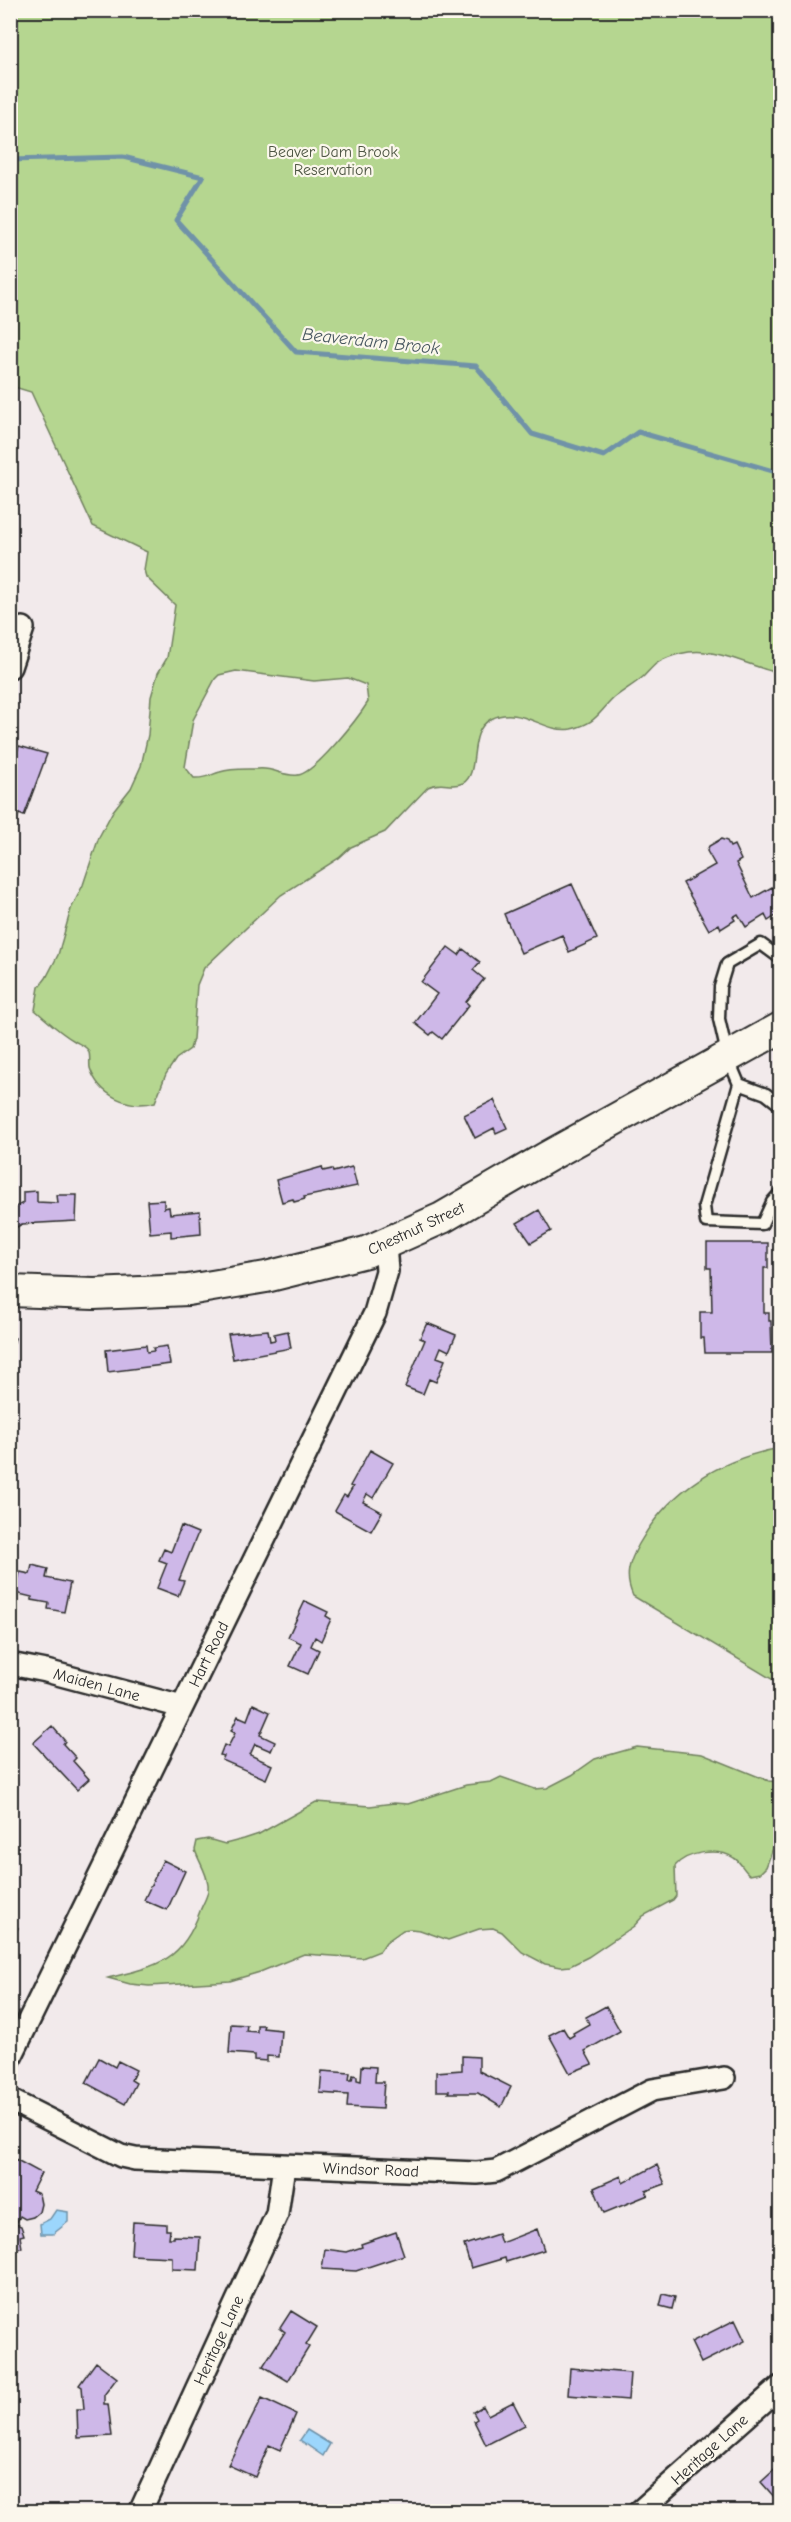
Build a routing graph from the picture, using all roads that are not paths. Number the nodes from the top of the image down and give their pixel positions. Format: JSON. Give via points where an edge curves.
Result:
{"nodes":[{"id":1,"x":23,"y":628,"type":"dead end"},
{"id":2,"x":10,"y":667,"type":"edge"},
{"id":3,"x":780,"y":958,"type":"edge"},
{"id":4,"x":780,"y":1028,"type":"edge"},
{"id":5,"x":733,"y":1071,"type":"junction"},
{"id":6,"x":780,"y":1105,"type":"edge"},
{"id":7,"x":780,"y":1193,"type":"edge"},
{"id":8,"x":385,"y":1244,"type":"junction"},
{"id":9,"x":10,"y":1291,"type":"edge"},
{"id":10,"x":10,"y":1664,"type":"edge"},
{"id":11,"x":182,"y":1707,"type":"junction"},
{"id":12,"x":10,"y":2059,"type":"edge"},
{"id":13,"x":724,"y":2078,"type":"dead end"},
{"id":14,"x":10,"y":2100,"type":"edge"},
{"id":15,"x":284,"y":2166,"type":"junction"},
{"id":16,"x":780,"y":2387,"type":"edge"},
{"id":17,"x":140,"y":2511,"type":"edge"},
{"id":18,"x":639,"y":2511,"type":"edge"}],
"edges":[{"from":1,"to":2,"type":"street"},
{"from":3,"to":5,"type":"lane","via":[[761,944],[728,964],[720,987],[719,1019]]},
{"from":4,"to":5,"type":"street","name":"Chestnut Street"},
{"from":5,"to":6,"type":"lane"},
{"from":5,"to":7,"type":"lane","via":[[704,1206],[706,1222],[762,1224]]},
{"from":5,"to":8,"type":"street","name":"Chestnut Street","via":[[571,1144],[442,1218]]},
{"from":8,"to":9,"type":"street","name":"Chestnut Street","via":[[266,1277],[188,1290],[94,1294]]},
{"from":8,"to":11,"type":"street","name":"Hart Road","via":[[387,1271],[375,1313]]},
{"from":10,"to":11,"type":"street","name":"Maiden Lane"},
{"from":11,"to":12,"type":"street","name":"Hart Road"},
{"from":13,"to":15,"type":"street","name":"Windsor Road","via":[[652,2090],[496,2171]]},
{"from":14,"to":15,"type":"street","name":"Windsor Road","via":[[130,2159]]},
{"from":15,"to":17,"type":"street","name":"Heritage Lane","via":[[277,2214]]},
{"from":16,"to":18,"type":"street","name":"Heritage Lane"}]}
